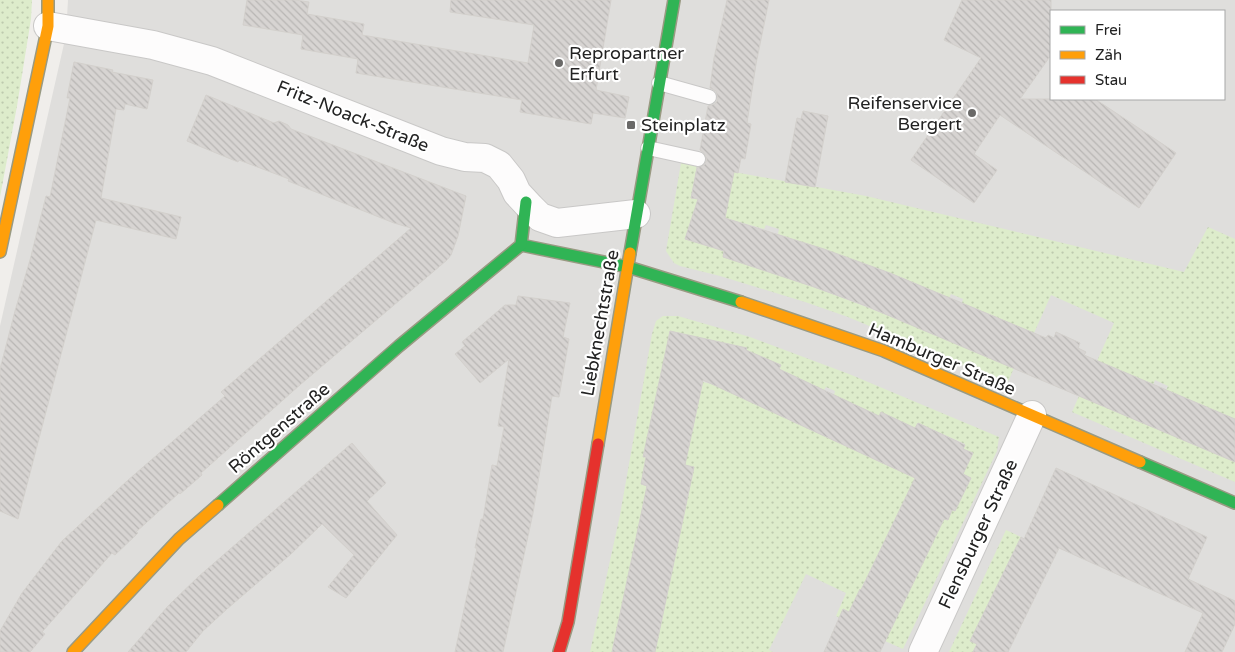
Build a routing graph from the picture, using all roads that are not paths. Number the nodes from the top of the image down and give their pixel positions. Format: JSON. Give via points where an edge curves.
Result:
{"nodes":[{"id":1,"x":674,"y":0,"type":"edge"},
{"id":2,"x":48,"y":13,"type":"edge"},
{"id":3,"x":659,"y":83,"type":"junction"},
{"id":4,"x":709,"y":97,"type":"dead end"},
{"id":5,"x":648,"y":148,"type":"junction"},
{"id":6,"x":698,"y":159,"type":"dead end"},
{"id":7,"x":526,"y":202,"type":"junction"},
{"id":8,"x":636,"y":214,"type":"junction"},
{"id":9,"x":521,"y":244,"type":"junction"},
{"id":10,"x":0,"y":252,"type":"edge"},
{"id":11,"x":628,"y":267,"type":"junction"},
{"id":12,"x":1032,"y":415,"type":"junction"},
{"id":13,"x":1235,"y":503,"type":"edge"},
{"id":14,"x":73,"y":652,"type":"edge"},
{"id":15,"x":559,"y":652,"type":"edge"},
{"id":16,"x":923,"y":652,"type":"edge"}],
"edges":[{"from":1,"to":3,"type":"street","name":"Liebknechtstraße"},
{"from":2,"to":7,"type":"street","name":"Fritz-Noack-Straße","via":[[212,61],[441,151],[485,158],[500,165]]},
{"from":2,"to":10,"type":"street"},
{"from":3,"to":4,"type":"lane"},
{"from":3,"to":5,"type":"street","name":"Liebknechtstraße"},
{"from":5,"to":6,"type":"lane"},
{"from":5,"to":8,"type":"street","name":"Liebknechtstraße"},
{"from":7,"to":8,"type":"street","name":"Fritz-Noack-Straße","via":[[540,217],[556,223]]},
{"from":7,"to":9,"type":"street"},
{"from":8,"to":11,"type":"street","name":"Liebknechtstraße"},
{"from":9,"to":11,"type":"street"},
{"from":9,"to":14,"type":"street","name":"Röntgenstraße","via":[[179,539]]},
{"from":11,"to":12,"type":"street","name":"Hamburger Straße","via":[[884,351]]},
{"from":11,"to":15,"type":"street","name":"Liebknechtstraße","via":[[568,622]]},
{"from":12,"to":13,"type":"street","name":"Hamburger Straße"},
{"from":12,"to":16,"type":"street","name":"Flensburger Straße"}]}
